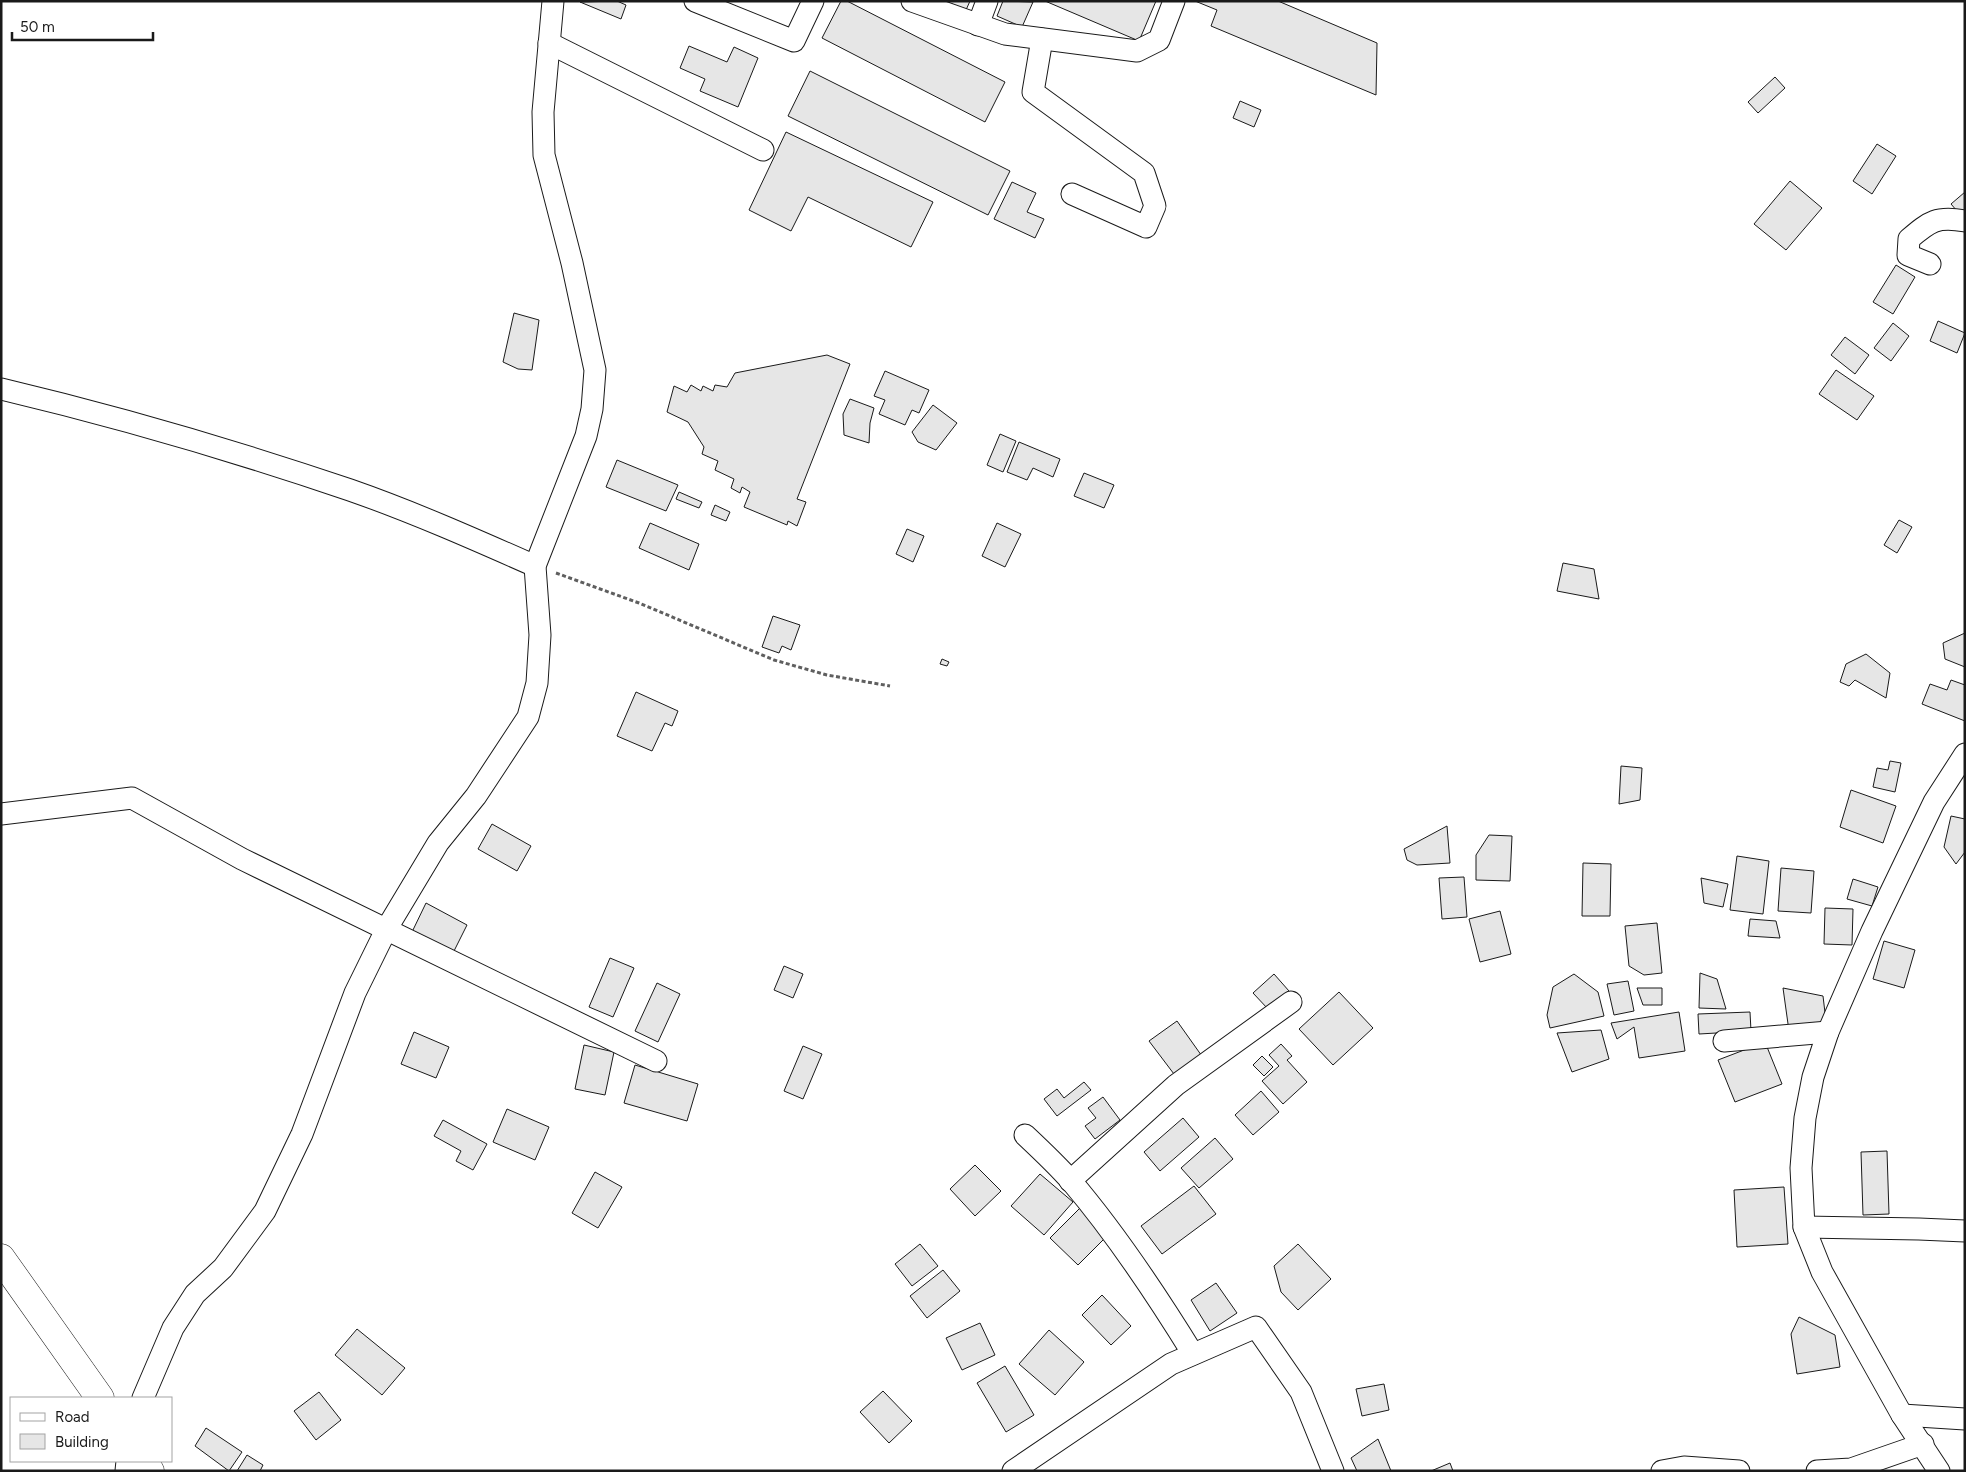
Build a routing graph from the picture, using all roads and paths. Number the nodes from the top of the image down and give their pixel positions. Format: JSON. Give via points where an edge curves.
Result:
{"nodes":[{"id":1,"x":552,"y":1,"type":"edge"},
{"id":2,"x":695,"y":1,"type":"edge"},
{"id":3,"x":813,"y":1,"type":"edge"},
{"id":4,"x":912,"y":1,"type":"edge"},
{"id":5,"x":987,"y":1,"type":"edge"},
{"id":6,"x":1174,"y":1,"type":"edge"},
{"id":7,"x":978,"y":25,"type":"junction"},
{"id":8,"x":1042,"y":39,"type":"junction"},
{"id":9,"x":549,"y":43,"type":"junction"},
{"id":10,"x":763,"y":150,"type":"dead end"},
{"id":11,"x":1072,"y":194,"type":"dead end"},
{"id":12,"x":1965,"y":220,"type":"edge"},
{"id":13,"x":1930,"y":264,"type":"dead end"},
{"id":14,"x":1,"y":388,"type":"edge"},
{"id":15,"x":535,"y":566,"type":"junction"},
{"id":16,"x":890,"y":686,"type":"dead end"},
{"id":17,"x":1965,"y":754,"type":"edge"},
{"id":18,"x":1,"y":814,"type":"edge"},
{"id":19,"x":387,"y":928,"type":"junction"},
{"id":20,"x":1291,"y":1002,"type":"dead end"},
{"id":21,"x":1828,"y":1032,"type":"junction"},
{"id":22,"x":1724,"y":1041,"type":"dead end"},
{"id":23,"x":656,"y":1061,"type":"dead end"},
{"id":24,"x":1025,"y":1134,"type":"dead end"},
{"id":25,"x":1070,"y":1180,"type":"junction"},
{"id":26,"x":1804,"y":1228,"type":"junction"},
{"id":27,"x":1965,"y":1232,"type":"edge"},
{"id":28,"x":1,"y":1258,"type":"edge"},
{"id":29,"x":1194,"y":1354,"type":"junction"},
{"id":30,"x":99,"y":1397,"type":"edge"},
{"id":31,"x":143,"y":1397,"type":"edge"},
{"id":32,"x":1902,"y":1415,"type":"junction"},
{"id":33,"x":1965,"y":1419,"type":"edge"},
{"id":34,"x":1923,"y":1444,"type":"junction"},
{"id":35,"x":1013,"y":1471,"type":"edge"},
{"id":36,"x":1334,"y":1471,"type":"edge"},
{"id":37,"x":1662,"y":1471,"type":"edge"},
{"id":38,"x":1739,"y":1471,"type":"edge"},
{"id":39,"x":1816,"y":1471,"type":"edge"},
{"id":40,"x":1939,"y":1471,"type":"edge"}],
"edges":[{"from":1,"to":9,"type":"street"},
{"from":2,"to":3,"type":"street","via":[[794,41]]},
{"from":4,"to":7,"type":"street"},
{"from":5,"to":7,"type":"street"},
{"from":6,"to":8,"type":"street","via":[[1159,40],[1137,51]]},
{"from":7,"to":8,"type":"street","via":[[1005,34]]},
{"from":8,"to":11,"type":"street","via":[[1033,92],[1144,173],[1156,206],[1146,226]]},
{"from":9,"to":10,"type":"street"},
{"from":9,"to":15,"type":"street","via":[[543,112],[544,155],[595,370],[586,436]]},
{"from":12,"to":13,"type":"street","via":[[1930,221],[1909,238],[1908,255]]},
{"from":14,"to":15,"type":"street","via":[[213,446],[351,491],[451,529]]},
{"from":15,"to":16,"type":"path","via":[[639,602],[774,660],[827,675]]},
{"from":15,"to":19,"type":"street","via":[[540,635],[537,683],[528,717],[476,796],[438,843]]},
{"from":17,"to":21,"type":"street","via":[[1934,802]]},
{"from":18,"to":19,"type":"street","via":[[132,798],[242,859]]},
{"from":19,"to":23,"type":"street"},
{"from":19,"to":31,"type":"street","via":[[356,993],[302,1134],[265,1211],[223,1268],[195,1294],[173,1328]]},
{"from":20,"to":25,"type":"street","via":[[1176,1085]]},
{"from":21,"to":22,"type":"street"},
{"from":21,"to":26,"type":"street","via":[[1804,1118],[1800,1168]]},
{"from":24,"to":25,"type":"street"},
{"from":25,"to":29,"type":"street","via":[[1116,1238]]},
{"from":26,"to":27,"type":"street","via":[[1919,1228]]},
{"from":26,"to":32,"type":"street","via":[[1822,1272]]},
{"from":28,"to":30,"type":"main road"},
{"from":29,"to":35,"type":"street","via":[[1171,1364]]},
{"from":29,"to":36,"type":"street","via":[[1256,1327],[1301,1392]]},
{"from":32,"to":33,"type":"street"},
{"from":32,"to":34,"type":"street"},
{"from":34,"to":39,"type":"street","via":[[1851,1469]]},
{"from":34,"to":40,"type":"street"},
{"from":37,"to":38,"type":"street","via":[[1684,1467]]}]}
